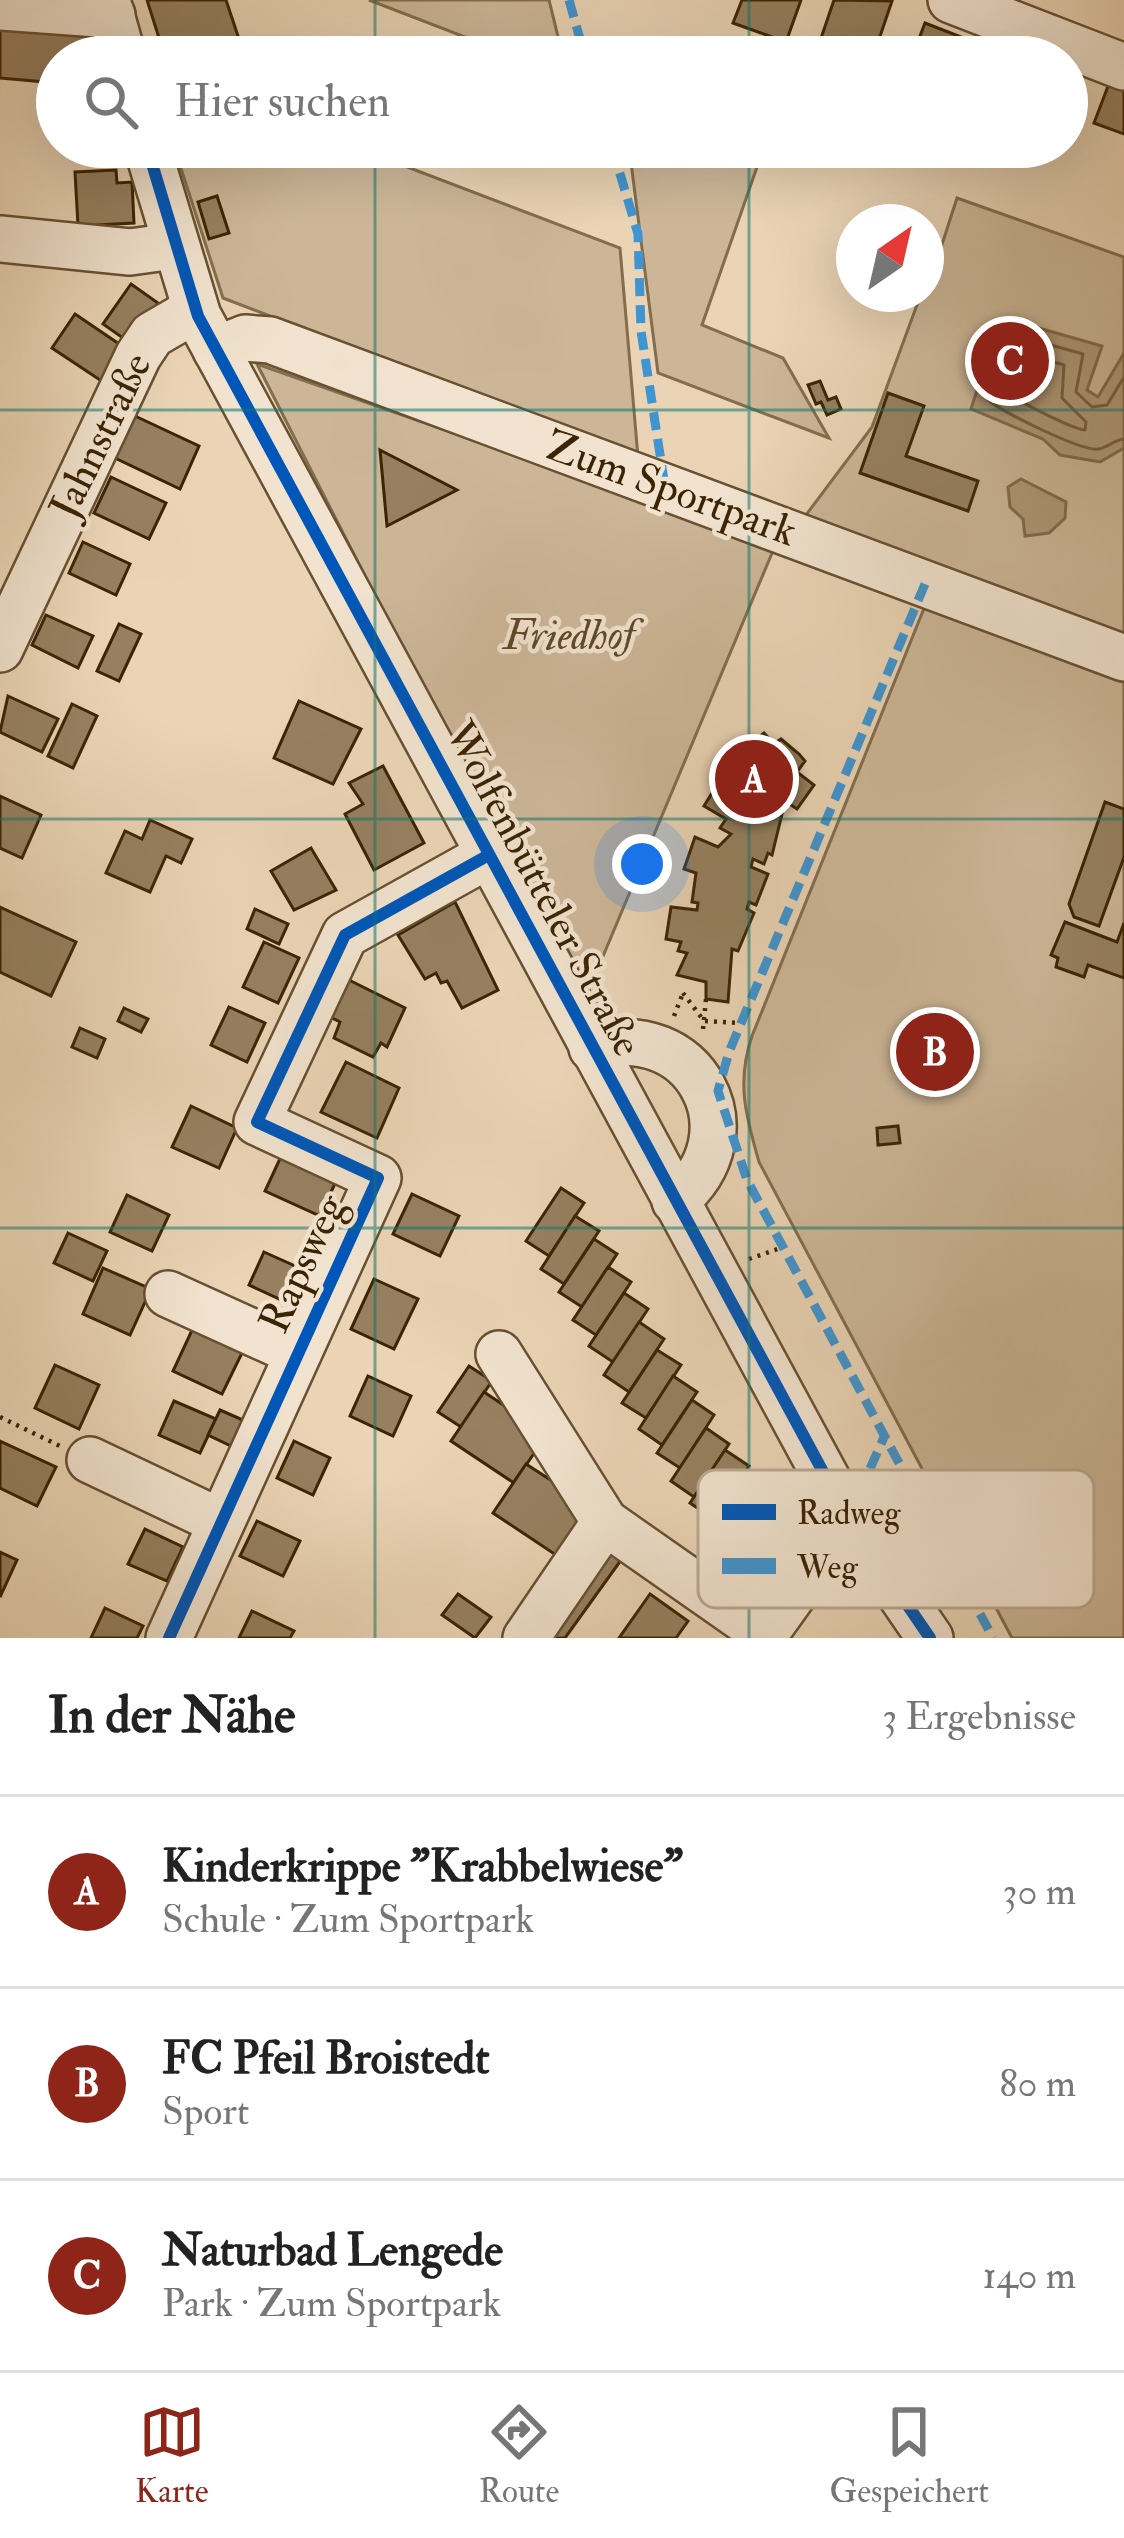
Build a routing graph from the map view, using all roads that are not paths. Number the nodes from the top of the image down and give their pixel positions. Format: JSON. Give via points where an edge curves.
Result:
{"nodes":[{"id":1,"x":951,"y":0,"type":"edge"},
{"id":2,"x":0,"y":7,"type":"edge"},
{"id":3,"x":114,"y":24,"type":"edge"},
{"id":4,"x":1044,"y":36,"type":"edge"},
{"id":5,"x":1088,"y":53,"type":"edge"},
{"id":6,"x":1124,"y":67,"type":"edge"},
{"id":7,"x":153,"y":168,"type":"edge"},
{"id":8,"x":0,"y":239,"type":"edge"},
{"id":9,"x":174,"y":246,"type":"junction"},
{"id":10,"x":206,"y":330,"type":"junction"},
{"id":11,"x":0,"y":649,"type":"edge"},
{"id":12,"x":1124,"y":658,"type":"edge"},
{"id":13,"x":487,"y":856,"type":"junction"},
{"id":14,"x":592,"y":1048,"type":"junction"},
{"id":15,"x":675,"y":1201,"type":"junction"},
{"id":16,"x":167,"y":1294,"type":"dead end"},
{"id":17,"x":298,"y":1353,"type":"junction"},
{"id":18,"x":499,"y":1354,"type":"dead end"},
{"id":19,"x":90,"y":1460,"type":"road end"},
{"id":20,"x":822,"y":1470,"type":"edge"},
{"id":21,"x":221,"y":1522,"type":"junction"},
{"id":22,"x":605,"y":1522,"type":"junction"},
{"id":23,"x":698,"y":1589,"type":"edge"},
{"id":24,"x":724,"y":1608,"type":"edge"},
{"id":25,"x":783,"y":1608,"type":"edge"},
{"id":26,"x":910,"y":1608,"type":"edge"},
{"id":27,"x":763,"y":1636,"type":"edge"},
{"id":28,"x":169,"y":1638,"type":"edge"},
{"id":29,"x":526,"y":1638,"type":"edge"},
{"id":30,"x":930,"y":1638,"type":"edge"}],
"edges":[{"from":1,"to":4,"type":"street"},
{"from":2,"to":3,"type":"street"},
{"from":5,"to":6,"type":"street"},
{"from":7,"to":9,"type":"street","name":"Wolfenbütteler Straße"},
{"from":8,"to":9,"type":"street","via":[[130,252]]},
{"from":9,"to":10,"type":"street","name":"Wolfenbütteler Straße"},
{"from":10,"to":11,"type":"street","name":"Jahnstraße","via":[[152,335],[138,356]]},
{"from":10,"to":12,"type":"street","name":"Zum Sportpark","via":[[270,340]]},
{"from":10,"to":13,"type":"street","name":"Wolfenbütteler Straße"},
{"from":13,"to":14,"type":"street","name":"Wolfenbütteler Straße"},
{"from":13,"to":17,"type":"street","name":"Rapsweg","via":[[345,935],[257,1122],[378,1178]]},
{"from":14,"to":15,"type":"street","name":"Wolfenbütteler Straße"},
{"from":14,"to":15,"type":"street","via":[[629,1041],[661,1048],[705,1090],[713,1143],[700,1176]]},
{"from":15,"to":20,"type":"street","name":"Wolfenbütteler Straße"},
{"from":16,"to":17,"type":"street","name":"Rapsweg"},
{"from":17,"to":21,"type":"street","name":"Rapsweg"},
{"from":18,"to":22,"type":"street"},
{"from":19,"to":21,"type":"street"},
{"from":21,"to":28,"type":"street","name":"Rapsweg"},
{"from":22,"to":23,"type":"street"},
{"from":22,"to":29,"type":"street"},
{"from":24,"to":27,"type":"street"},
{"from":25,"to":27,"type":"street"},
{"from":26,"to":30,"type":"street","name":"Wolfenbütteler Straße"}]}
